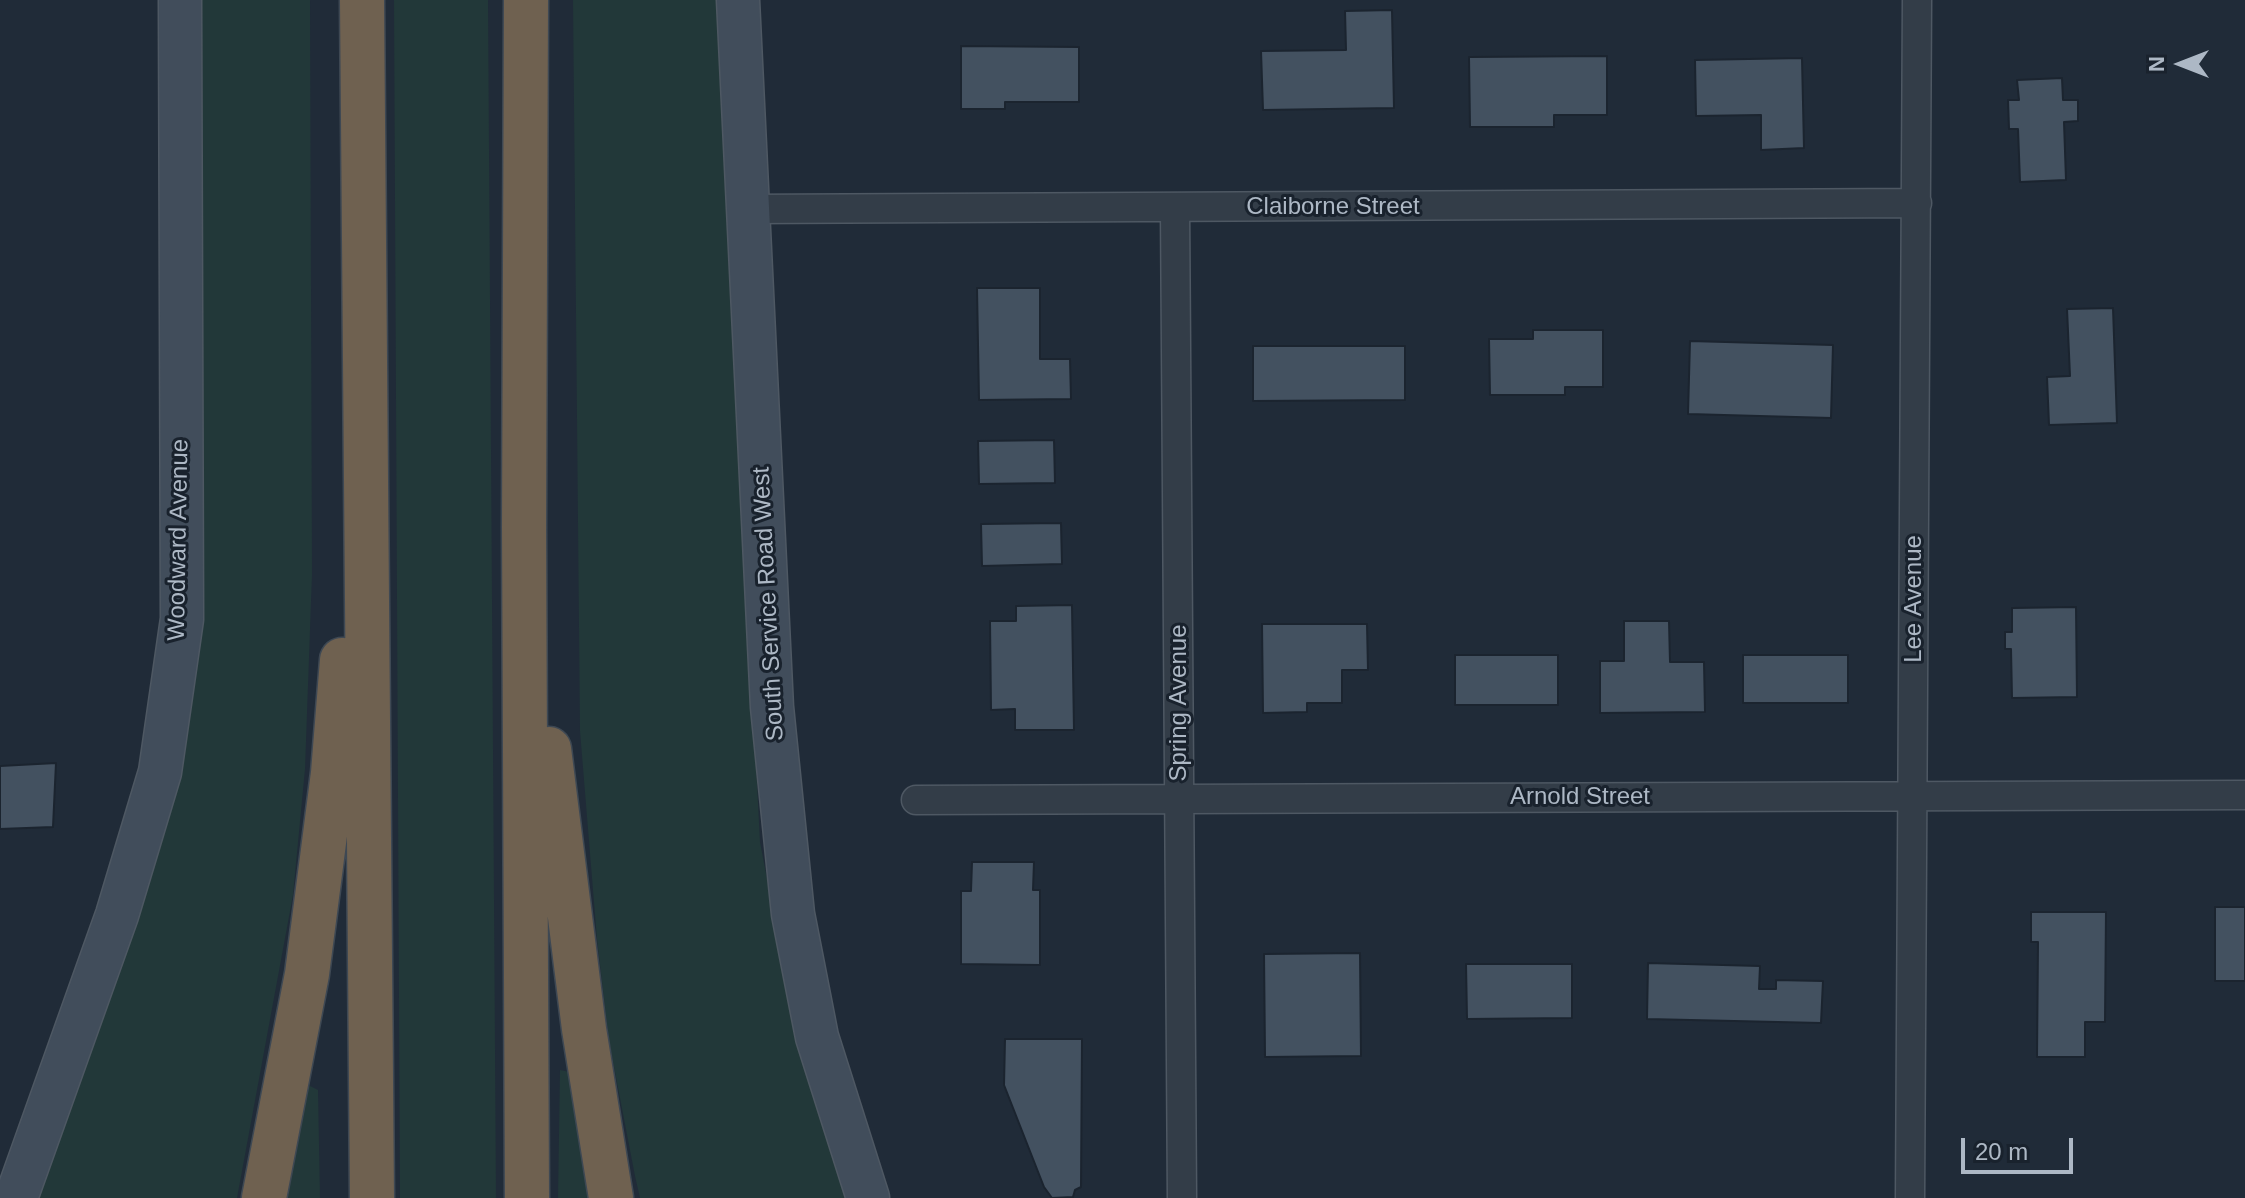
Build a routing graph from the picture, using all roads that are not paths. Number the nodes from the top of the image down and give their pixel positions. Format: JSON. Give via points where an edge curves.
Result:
{"nodes":[{"id":1,"x":180,"y":0,"type":"edge"},
{"id":2,"x":362,"y":0,"type":"edge"},
{"id":3,"x":526,"y":0,"type":"edge"},
{"id":4,"x":738,"y":0,"type":"edge"},
{"id":5,"x":1917,"y":0,"type":"edge"},
{"id":6,"x":1917,"y":203,"type":"junction"},
{"id":7,"x":1175,"y":208,"type":"junction"},
{"id":8,"x":749,"y":209,"type":"junction"},
{"id":9,"x":366,"y":371,"type":"junction"},
{"id":10,"x":524,"y":527,"type":"junction"},
{"id":11,"x":2245,"y":795,"type":"edge"},
{"id":12,"x":1913,"y":796,"type":"junction"},
{"id":13,"x":1180,"y":799,"type":"junction"},
{"id":14,"x":916,"y":800,"type":"dead end"},
{"id":15,"x":16,"y":1198,"type":"edge"},
{"id":16,"x":264,"y":1198,"type":"edge"},
{"id":17,"x":372,"y":1198,"type":"edge"},
{"id":18,"x":527,"y":1198,"type":"edge"},
{"id":19,"x":611,"y":1198,"type":"edge"},
{"id":20,"x":868,"y":1198,"type":"edge"},
{"id":21,"x":1182,"y":1198,"type":"edge"},
{"id":22,"x":1910,"y":1198,"type":"edge"}],
"edges":[{"from":1,"to":15,"type":"main road","name":"Woodward Avenue","via":[[182,619],[160,772],[117,915]]},
{"from":2,"to":9,"type":"highway"},
{"from":3,"to":10,"type":"highway"},
{"from":4,"to":8,"type":"main road","name":"South Service Road West"},
{"from":5,"to":6,"type":"street","name":"Lee Avenue"},
{"from":6,"to":7,"type":"street","name":"Claiborne Street"},
{"from":6,"to":12,"type":"street","name":"Lee Avenue"},
{"from":7,"to":8,"type":"street","name":"Claiborne Street"},
{"from":7,"to":13,"type":"street","name":"Spring Avenue"},
{"from":8,"to":20,"type":"main road","name":"South Service Road West","via":[[772,707],[793,914],[817,1037]]},
{"from":9,"to":16,"type":"highway","via":[[333,773],[307,974]]},
{"from":9,"to":17,"type":"highway"},
{"from":10,"to":18,"type":"highway"},
{"from":10,"to":19,"type":"highway","via":[[565,887]]},
{"from":11,"to":12,"type":"street","name":"Arnold Street"},
{"from":12,"to":13,"type":"street","name":"Arnold Street"},
{"from":12,"to":22,"type":"street","name":"Lee Avenue"},
{"from":13,"to":14,"type":"street","name":"Arnold Street"},
{"from":13,"to":21,"type":"street","name":"Spring Avenue"}]}
